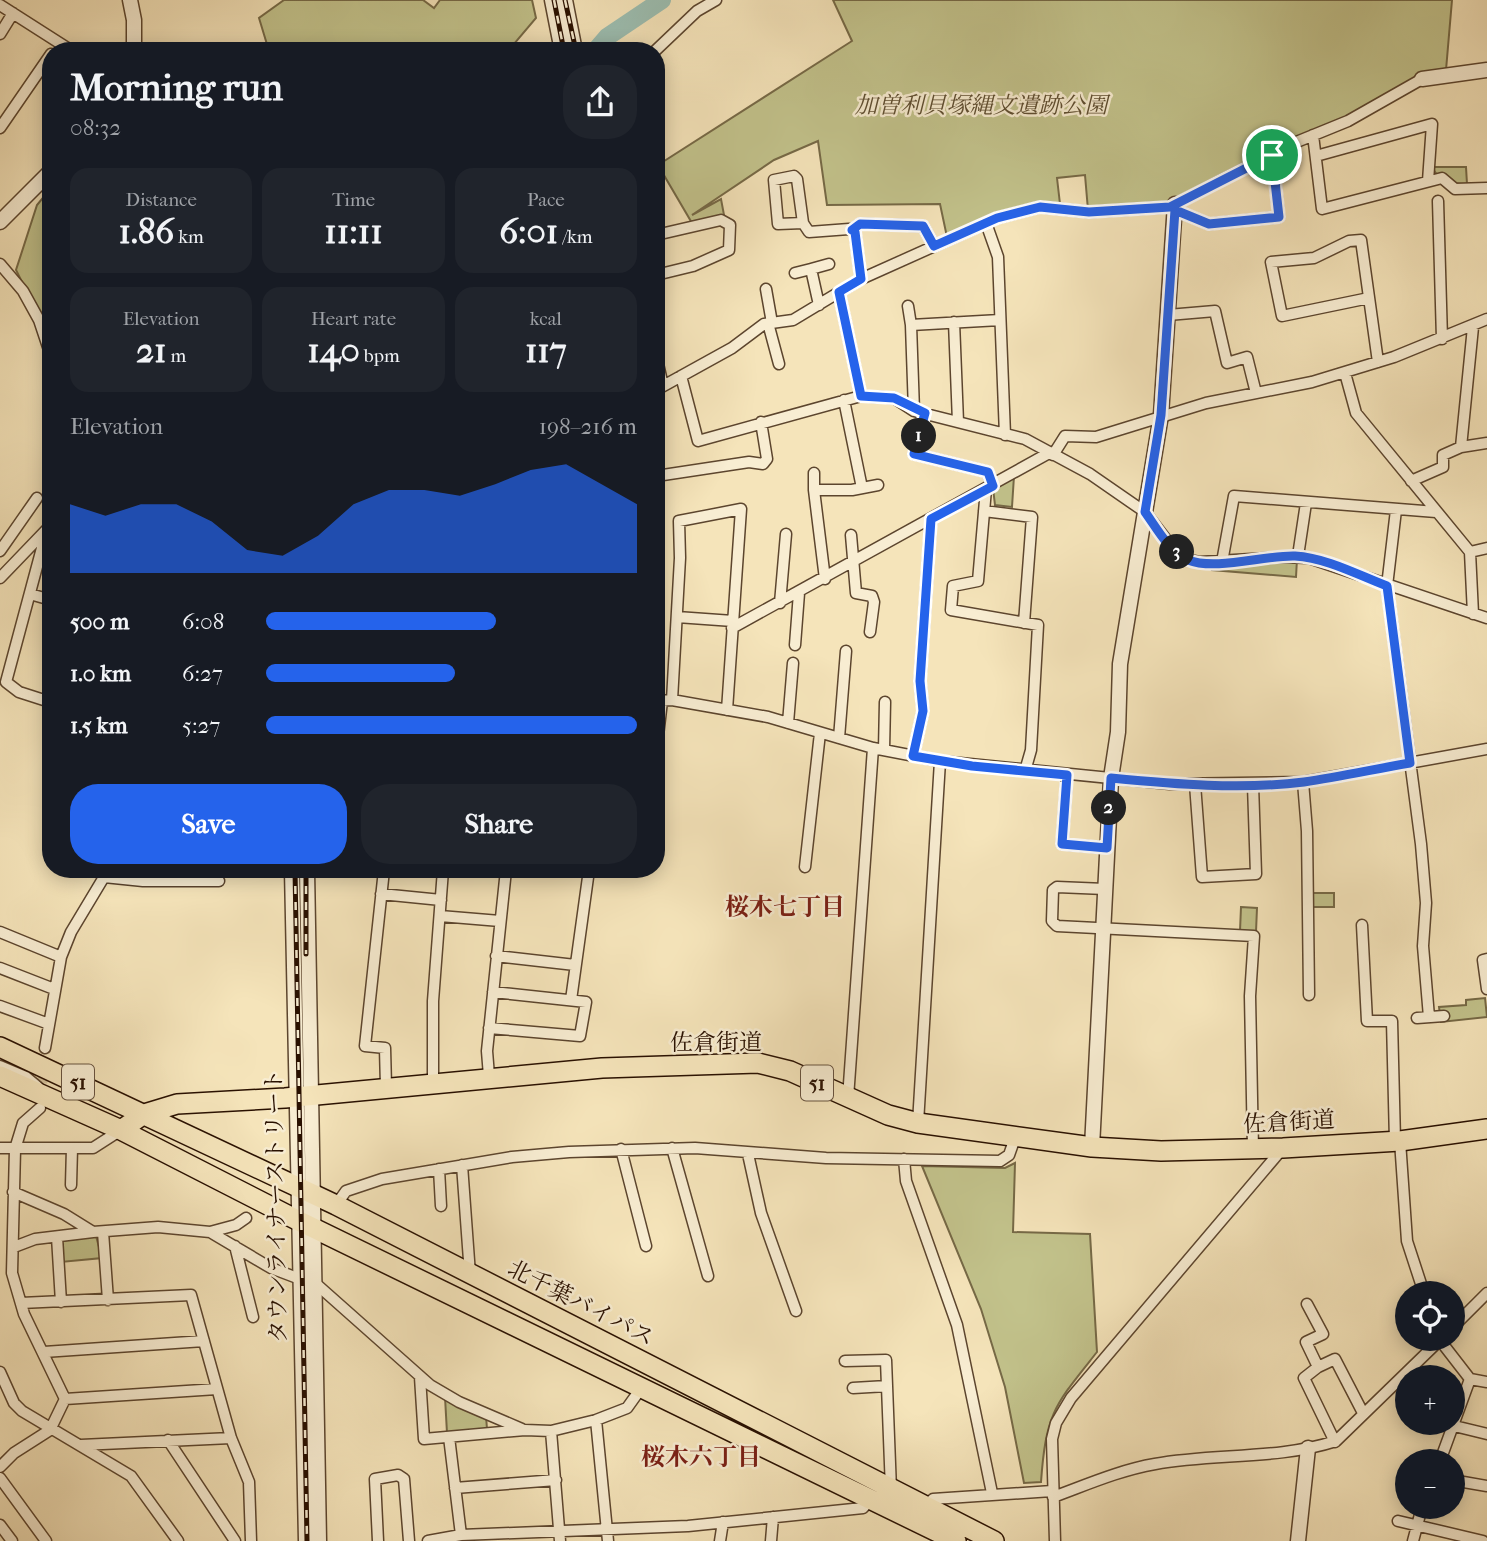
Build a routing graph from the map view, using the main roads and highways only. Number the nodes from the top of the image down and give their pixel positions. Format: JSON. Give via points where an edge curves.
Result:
{"nodes":[{"id":1,"x":0,"y":1047,"type":"edge"},
{"id":2,"x":0,"y":1076,"type":"edge"},
{"id":3,"x":144,"y":1114,"type":"junction"},
{"id":4,"x":1487,"y":1129,"type":"edge"},
{"id":5,"x":121,"y":1130,"type":"junction"},
{"id":6,"x":956,"y":1541,"type":"edge"},
{"id":7,"x":994,"y":1541,"type":"edge"}],
"edges":[{"from":1,"to":3,"type":"highway","number":"51"},
{"from":2,"to":5,"type":"highway","number":"51","via":[[48,1105]]},
{"from":3,"to":4,"type":"highway","name":"佐倉街道","number":"51","via":[[177,1104],[489,1076],[758,1063],[790,1071],[918,1123],[1092,1147],[1161,1151],[1283,1148],[1398,1141]]},
{"from":3,"to":5,"type":"highway","name":"佐倉街道","number":"51"},
{"from":3,"to":7,"type":"highway","name":"北千葉バイパス","number":"51","via":[[336,1205]]},
{"from":5,"to":6,"type":"highway","name":"北千葉バイパス","number":"51"}]}
